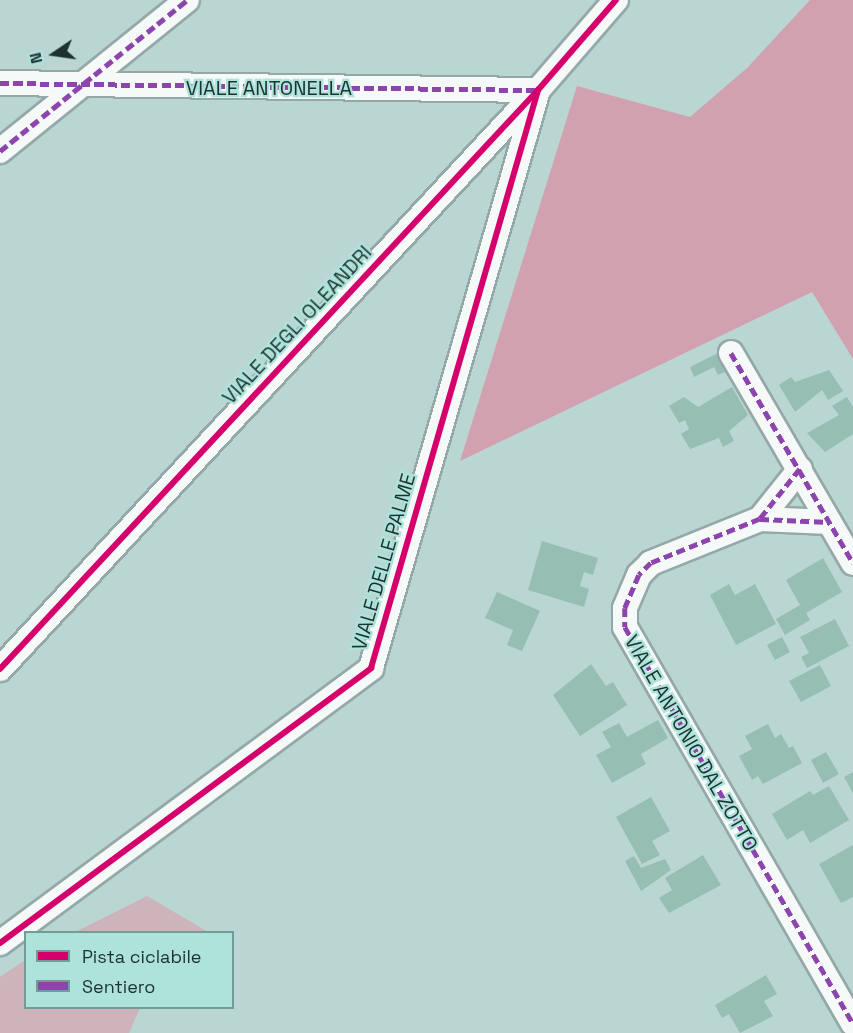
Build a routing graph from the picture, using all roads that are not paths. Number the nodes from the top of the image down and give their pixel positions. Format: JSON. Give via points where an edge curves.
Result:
{"nodes":[{"id":1,"x":187,"y":0,"type":"edge"},
{"id":2,"x":616,"y":0,"type":"edge"},
{"id":3,"x":0,"y":83,"type":"edge"},
{"id":4,"x":82,"y":87,"type":"junction"},
{"id":5,"x":538,"y":90,"type":"junction"},
{"id":6,"x":0,"y":151,"type":"edge"},
{"id":7,"x":731,"y":353,"type":"dead end"},
{"id":8,"x":800,"y":469,"type":"junction"},
{"id":9,"x":760,"y":519,"type":"junction"},
{"id":10,"x":829,"y":522,"type":"junction"},
{"id":11,"x":853,"y":563,"type":"edge"},
{"id":12,"x":0,"y":669,"type":"edge"},
{"id":13,"x":0,"y":943,"type":"edge"},
{"id":14,"x":853,"y":1023,"type":"edge"}],
"edges":[{"from":1,"to":4,"type":"street"},
{"from":2,"to":5,"type":"street","name":"VIALE DEGLI OLEANDRI"},
{"from":3,"to":4,"type":"street","name":"VIALE ANTONELLA"},
{"from":4,"to":5,"type":"street","name":"VIALE ANTONELLA"},
{"from":4,"to":6,"type":"street"},
{"from":5,"to":12,"type":"street","name":"VIALE DEGLI OLEANDRI"},
{"from":5,"to":13,"type":"street","name":"VIALE DELLE PALME","via":[[371,668]]},
{"from":7,"to":8,"type":"street"},
{"from":8,"to":9,"type":"street","name":"VIALE ANTONIO DAL ZOTTO"},
{"from":8,"to":10,"type":"street"},
{"from":9,"to":10,"type":"street","name":"VIALE ANTONIO DAL ZOTTO"},
{"from":9,"to":14,"type":"street","name":"VIALE ANTONIO DAL ZOTTO","via":[[651,563],[639,575],[625,608],[625,627]]},
{"from":10,"to":11,"type":"street"}]}
